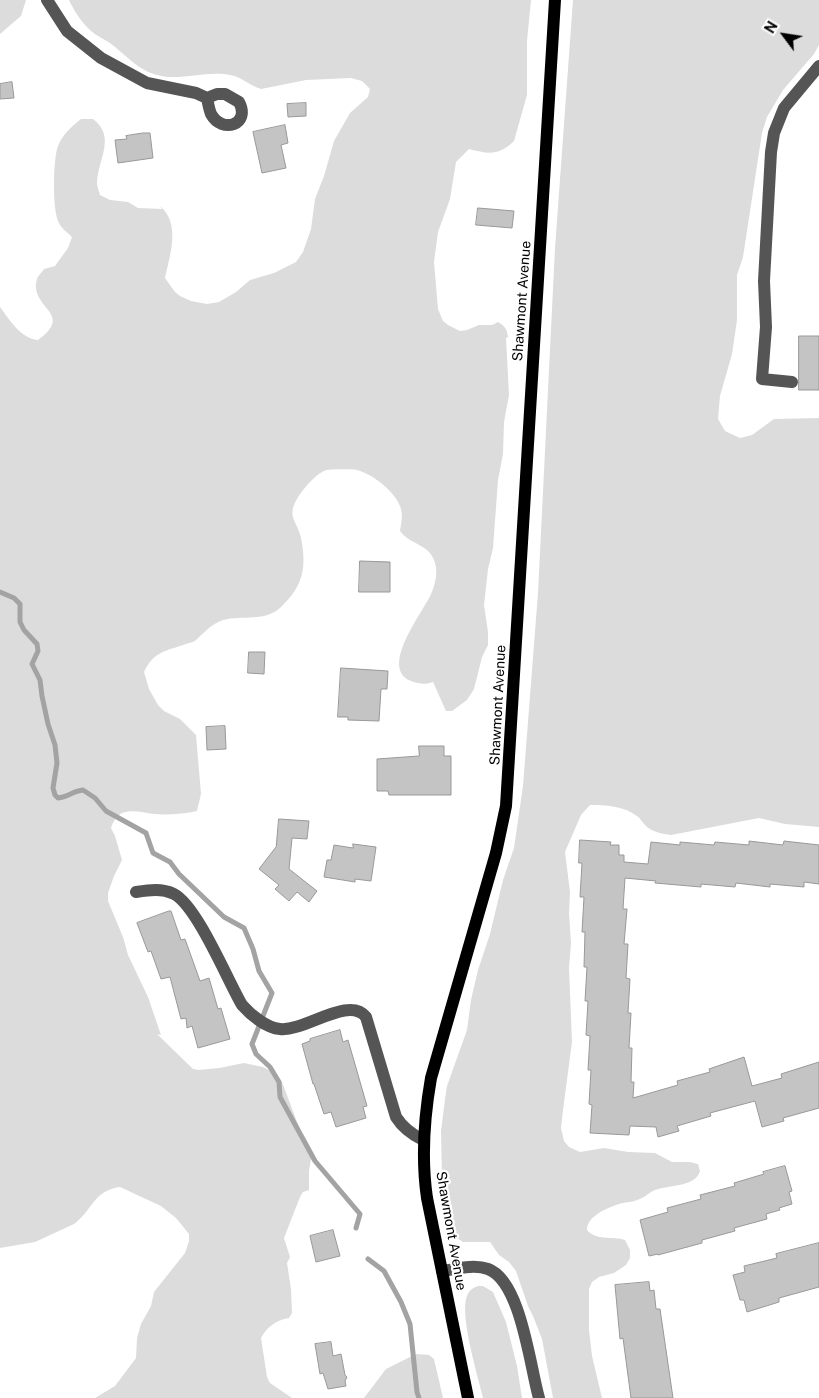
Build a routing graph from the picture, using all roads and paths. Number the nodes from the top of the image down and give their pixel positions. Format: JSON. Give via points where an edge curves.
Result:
{"nodes":[{"id":1,"x":47,"y":0,"type":"edge"},
{"id":2,"x":555,"y":0,"type":"edge"},
{"id":3,"x":819,"y":66,"type":"edge"},
{"id":4,"x":207,"y":98,"type":"dead end"},
{"id":5,"x":792,"y":382,"type":"dead end"},
{"id":6,"x":136,"y":892,"type":"dead end"},
{"id":7,"x":423,"y":1140,"type":"junction"},
{"id":8,"x":442,"y":1271,"type":"junction"},
{"id":9,"x":468,"y":1398,"type":"edge"},
{"id":10,"x":539,"y":1398,"type":"edge"}],
"edges":[{"from":1,"to":4,"type":"street","via":[[67,31],[101,58],[147,83]]},
{"from":2,"to":7,"type":"main road","name":"Shawmont Avenue","via":[[506,806],[496,853],[431,1078]]},
{"from":3,"to":5,"type":"street","via":[[784,108],[774,133],[771,152],[762,379]]},
{"from":6,"to":7,"type":"street","via":[[166,891],[189,907],[239,1000],[250,1014],[275,1028],[290,1029],[350,1009],[363,1012],[396,1117],[410,1133]]},
{"from":7,"to":8,"type":"main road","name":"Shawmont Avenue","via":[[427,1198]]},
{"from":8,"to":9,"type":"main road","name":"Shawmont Avenue"},
{"from":8,"to":10,"type":"street","via":[[487,1268],[503,1280],[522,1327]]}]}
